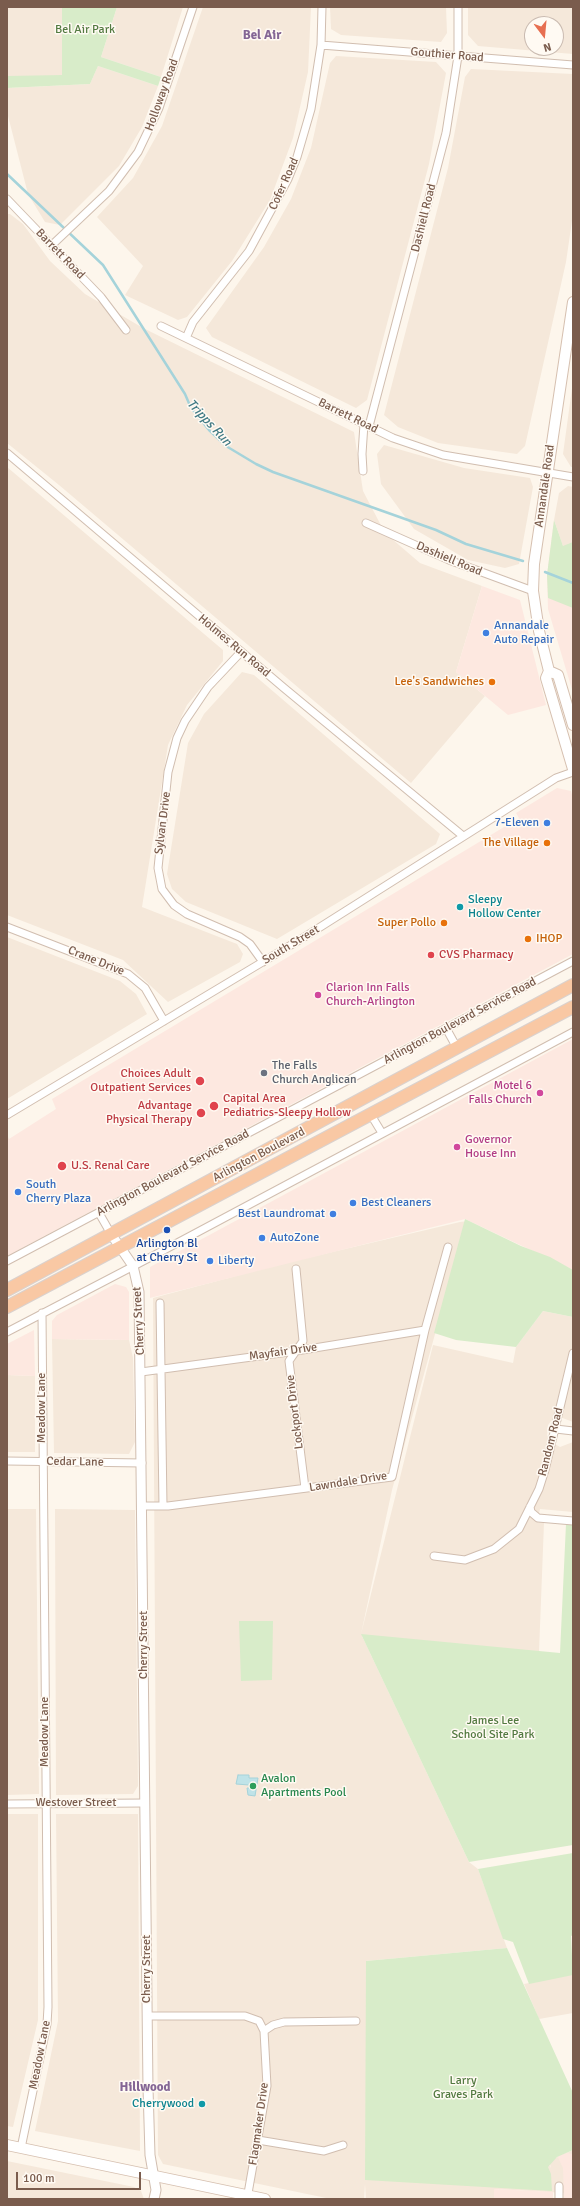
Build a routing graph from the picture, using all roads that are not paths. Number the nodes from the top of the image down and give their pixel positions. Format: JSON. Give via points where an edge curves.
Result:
{"nodes":[{"id":1,"x":193,"y":7,"type":"edge"},
{"id":2,"x":322,"y":7,"type":"edge"},
{"id":3,"x":458,"y":7,"type":"edge"},
{"id":4,"x":321,"y":45,"type":"junction"},
{"id":5,"x":458,"y":56,"type":"junction"},
{"id":6,"x":573,"y":65,"type":"edge"},
{"id":7,"x":7,"y":199,"type":"edge"},
{"id":8,"x":55,"y":242,"type":"junction"},
{"id":9,"x":573,"y":302,"type":"edge"},
{"id":10,"x":161,"y":326,"type":"dead end"},
{"id":11,"x":126,"y":330,"type":"dead end"},
{"id":12,"x":186,"y":338,"type":"junction"},
{"id":13,"x":367,"y":425,"type":"junction"},
{"id":14,"x":7,"y":454,"type":"edge"},
{"id":15,"x":363,"y":471,"type":"dead end"},
{"id":16,"x":547,"y":471,"type":"junction"},
{"id":17,"x":573,"y":477,"type":"edge"},
{"id":18,"x":366,"y":523,"type":"dead end"},
{"id":19,"x":533,"y":591,"type":"junction"},
{"id":20,"x":241,"y":652,"type":"junction"},
{"id":21,"x":549,"y":671,"type":"junction"},
{"id":22,"x":573,"y":725,"type":"edge"},
{"id":23,"x":573,"y":769,"type":"edge"},
{"id":24,"x":573,"y":772,"type":"edge"},
{"id":25,"x":463,"y":836,"type":"junction"},
{"id":26,"x":7,"y":927,"type":"edge"},
{"id":27,"x":573,"y":961,"type":"edge"},
{"id":28,"x":263,"y":962,"type":"junction"},
{"id":29,"x":573,"y":985,"type":"edge"},
{"id":30,"x":573,"y":1007,"type":"edge"},
{"id":31,"x":164,"y":1021,"type":"junction"},
{"id":32,"x":446,"y":1028,"type":"junction"},
{"id":33,"x":573,"y":1032,"type":"edge"},
{"id":34,"x":457,"y":1048,"type":"junction"},
{"id":35,"x":371,"y":1115,"type":"junction"},
{"id":36,"x":7,"y":1116,"type":"edge"},
{"id":37,"x":382,"y":1133,"type":"junction"},
{"id":38,"x":99,"y":1213,"type":"junction"},
{"id":39,"x":111,"y":1234,"type":"junction"},
{"id":40,"x":120,"y":1246,"type":"junction"},
{"id":41,"x":448,"y":1247,"type":"dead end"},
{"id":42,"x":7,"y":1261,"type":"edge"},
{"id":43,"x":133,"y":1266,"type":"junction"},
{"id":44,"x":296,"y":1269,"type":"dead end"},
{"id":45,"x":7,"y":1290,"type":"edge"},
{"id":46,"x":160,"y":1303,"type":"dead end"},
{"id":47,"x":7,"y":1307,"type":"edge"},
{"id":48,"x":42,"y":1313,"type":"junction"},
{"id":49,"x":425,"y":1330,"type":"junction"},
{"id":50,"x":7,"y":1332,"type":"edge"},
{"id":51,"x":296,"y":1351,"type":"junction"},
{"id":52,"x":573,"y":1353,"type":"edge"},
{"id":53,"x":160,"y":1369,"type":"junction"},
{"id":54,"x":141,"y":1372,"type":"junction"},
{"id":55,"x":556,"y":1429,"type":"junction"},
{"id":56,"x":573,"y":1431,"type":"edge"},
{"id":57,"x":7,"y":1461,"type":"edge"},
{"id":58,"x":42,"y":1462,"type":"junction"},
{"id":59,"x":142,"y":1463,"type":"junction"},
{"id":60,"x":304,"y":1488,"type":"junction"},
{"id":61,"x":143,"y":1506,"type":"junction"},
{"id":62,"x":163,"y":1506,"type":"junction"},
{"id":63,"x":530,"y":1507,"type":"junction"},
{"id":64,"x":573,"y":1521,"type":"edge"},
{"id":65,"x":434,"y":1556,"type":"dead end"},
{"id":66,"x":145,"y":1803,"type":"junction"},
{"id":67,"x":7,"y":1804,"type":"edge"},
{"id":68,"x":45,"y":1804,"type":"junction"},
{"id":69,"x":148,"y":2016,"type":"junction"},
{"id":70,"x":356,"y":2021,"type":"dead end"},
{"id":71,"x":264,"y":2031,"type":"junction"},
{"id":72,"x":258,"y":2140,"type":"junction"},
{"id":73,"x":7,"y":2145,"type":"edge"},
{"id":74,"x":343,"y":2145,"type":"dead end"},
{"id":75,"x":21,"y":2148,"type":"junction"},
{"id":76,"x":154,"y":2176,"type":"junction"},
{"id":77,"x":559,"y":2186,"type":"dead end"},
{"id":78,"x":247,"y":2197,"type":"edge"},
{"id":79,"x":154,"y":2199,"type":"edge"},
{"id":80,"x":265,"y":2199,"type":"edge"},
{"id":81,"x":559,"y":2199,"type":"edge"}],
"edges":[{"from":1,"to":8,"type":"street","name":"Holloway Road","via":[[147,136],[109,191]]},
{"from":2,"to":4,"type":"street","name":"Cofer Road"},
{"from":3,"to":5,"type":"street","name":"Dashiell Road"},
{"from":4,"to":5,"type":"street","name":"Gouthier Road"},
{"from":4,"to":12,"type":"street","name":"Cofer Road","via":[[311,108],[288,179],[249,251],[193,322]]},
{"from":5,"to":6,"type":"street","name":"Gouthier Road"},
{"from":5,"to":13,"type":"street","name":"Dashiell Road","via":[[446,133]]},
{"from":7,"to":8,"type":"street","name":"Barrett Road"},
{"from":8,"to":11,"type":"street","name":"Barrett Road"},
{"from":9,"to":16,"type":"main road","name":"Annandale Road"},
{"from":10,"to":12,"type":"street","name":"Barrett Road"},
{"from":12,"to":13,"type":"street","name":"Barrett Road"},
{"from":13,"to":15,"type":"street","name":"Dashiell Road","via":[[362,454]]},
{"from":13,"to":16,"type":"street","name":"Barrett Road","via":[[393,438],[443,455]]},
{"from":14,"to":20,"type":"street","name":"Holmes Run Road"},
{"from":16,"to":17,"type":"street","name":"Barrett Road"},
{"from":16,"to":19,"type":"main road","name":"Annandale Road","via":[[534,564]]},
{"from":18,"to":19,"type":"street","name":"Dashiell Road","via":[[449,560]]},
{"from":19,"to":21,"type":"main road","name":"Annandale Road"},
{"from":20,"to":25,"type":"street","name":"Holmes Run Road"},
{"from":20,"to":28,"type":"street","name":"Sylvan Drive","via":[[208,687],[177,738],[168,772],[158,868],[162,889],[174,905],[187,914],[240,937],[256,951]]},
{"from":21,"to":22,"type":"main road","name":"Annandale Road","via":[[558,675]]},
{"from":21,"to":23,"type":"main road","name":"Annandale Road","via":[[546,678]]},
{"from":24,"to":25,"type":"street","name":"South Street","via":[[556,778]]},
{"from":25,"to":28,"type":"street","name":"South Street"},
{"from":26,"to":31,"type":"street","name":"Crane Drive","via":[[128,974],[145,988]]},
{"from":27,"to":32,"type":"street","name":"Arlington Boulevard Service Road"},
{"from":28,"to":31,"type":"street","name":"South Street"},
{"from":29,"to":34,"type":"highway","name":"Arlington Boulevard"},
{"from":30,"to":35,"type":"highway","name":"Arlington Boulevard"},
{"from":31,"to":36,"type":"street","name":"South Street"},
{"from":32,"to":34,"type":"street"},
{"from":32,"to":38,"type":"street","name":"Arlington Boulevard Service Road"},
{"from":33,"to":37,"type":"street"},
{"from":34,"to":39,"type":"highway","name":"Arlington Boulevard"},
{"from":35,"to":37,"type":"street"},
{"from":35,"to":40,"type":"highway","name":"Arlington Boulevard"},
{"from":37,"to":43,"type":"street"},
{"from":38,"to":39,"type":"street","name":"Cherry Street"},
{"from":38,"to":42,"type":"street","name":"Arlington Boulevard Service Road"},
{"from":39,"to":40,"type":"street","name":"Cherry Street"},
{"from":39,"to":45,"type":"highway","name":"Arlington Boulevard"},
{"from":40,"to":43,"type":"street","name":"Cherry Street"},
{"from":40,"to":47,"type":"highway","name":"Arlington Boulevard"},
{"from":41,"to":49,"type":"street","name":"Lawndale Drive"},
{"from":43,"to":48,"type":"street"},
{"from":43,"to":54,"type":"street","name":"Cherry Street","via":[[139,1292]]},
{"from":44,"to":51,"type":"street","name":"Lockport Drive","via":[[303,1341]]},
{"from":46,"to":53,"type":"street","name":"Cherry Street"},
{"from":48,"to":50,"type":"street"},
{"from":48,"to":58,"type":"street","name":"Meadow Lane"},
{"from":49,"to":51,"type":"street","name":"Mayfair Drive"},
{"from":49,"to":60,"type":"street","name":"Lawndale Drive","via":[[392,1477]]},
{"from":51,"to":53,"type":"street","name":"Mayfair Drive"},
{"from":51,"to":60,"type":"street","name":"Lockport Drive","via":[[289,1361]]},
{"from":52,"to":55,"type":"street","name":"Random Road"},
{"from":53,"to":54,"type":"street","name":"Mayfair Drive"},
{"from":53,"to":62,"type":"street","name":"Cherry Street"},
{"from":54,"to":59,"type":"street","name":"Cherry Street"},
{"from":55,"to":56,"type":"street"},
{"from":55,"to":63,"type":"street","name":"Random Road","via":[[545,1470]]},
{"from":57,"to":58,"type":"street","name":"Cedar Lane"},
{"from":58,"to":59,"type":"street","name":"Cedar Lane"},
{"from":58,"to":68,"type":"street","name":"Meadow Lane"},
{"from":59,"to":61,"type":"street","name":"Cherry Street"},
{"from":60,"to":62,"type":"street","name":"Lawndale Drive"},
{"from":61,"to":62,"type":"street","name":"Lawndale Drive"},
{"from":61,"to":66,"type":"street","name":"Cherry Street"},
{"from":63,"to":64,"type":"street","via":[[531,1512],[538,1518]]},
{"from":63,"to":65,"type":"street","name":"Random Road","via":[[519,1529],[494,1549],[465,1560]]},
{"from":66,"to":68,"type":"street","name":"Westover Street"},
{"from":66,"to":69,"type":"street","name":"Cherry Street"},
{"from":67,"to":68,"type":"street","name":"Westover Street"},
{"from":68,"to":75,"type":"street","name":"Meadow Lane","via":[[47,2024]]},
{"from":69,"to":71,"type":"street","via":[[245,2016],[259,2021]]},
{"from":69,"to":76,"type":"street","name":"Cherry Street","via":[[150,2155]]},
{"from":70,"to":71,"type":"street","via":[[284,2022]]},
{"from":71,"to":72,"type":"street","name":"Flagmaker Drive","via":[[267,2086]]},
{"from":72,"to":74,"type":"street","via":[[324,2151]]},
{"from":72,"to":78,"type":"street","name":"Flagmaker Drive"},
{"from":73,"to":75,"type":"main road"},
{"from":75,"to":76,"type":"main road"},
{"from":76,"to":78,"type":"main road"},
{"from":76,"to":79,"type":"street","name":"Cherry Street"},
{"from":77,"to":81,"type":"street"},
{"from":78,"to":80,"type":"main road"}]}
